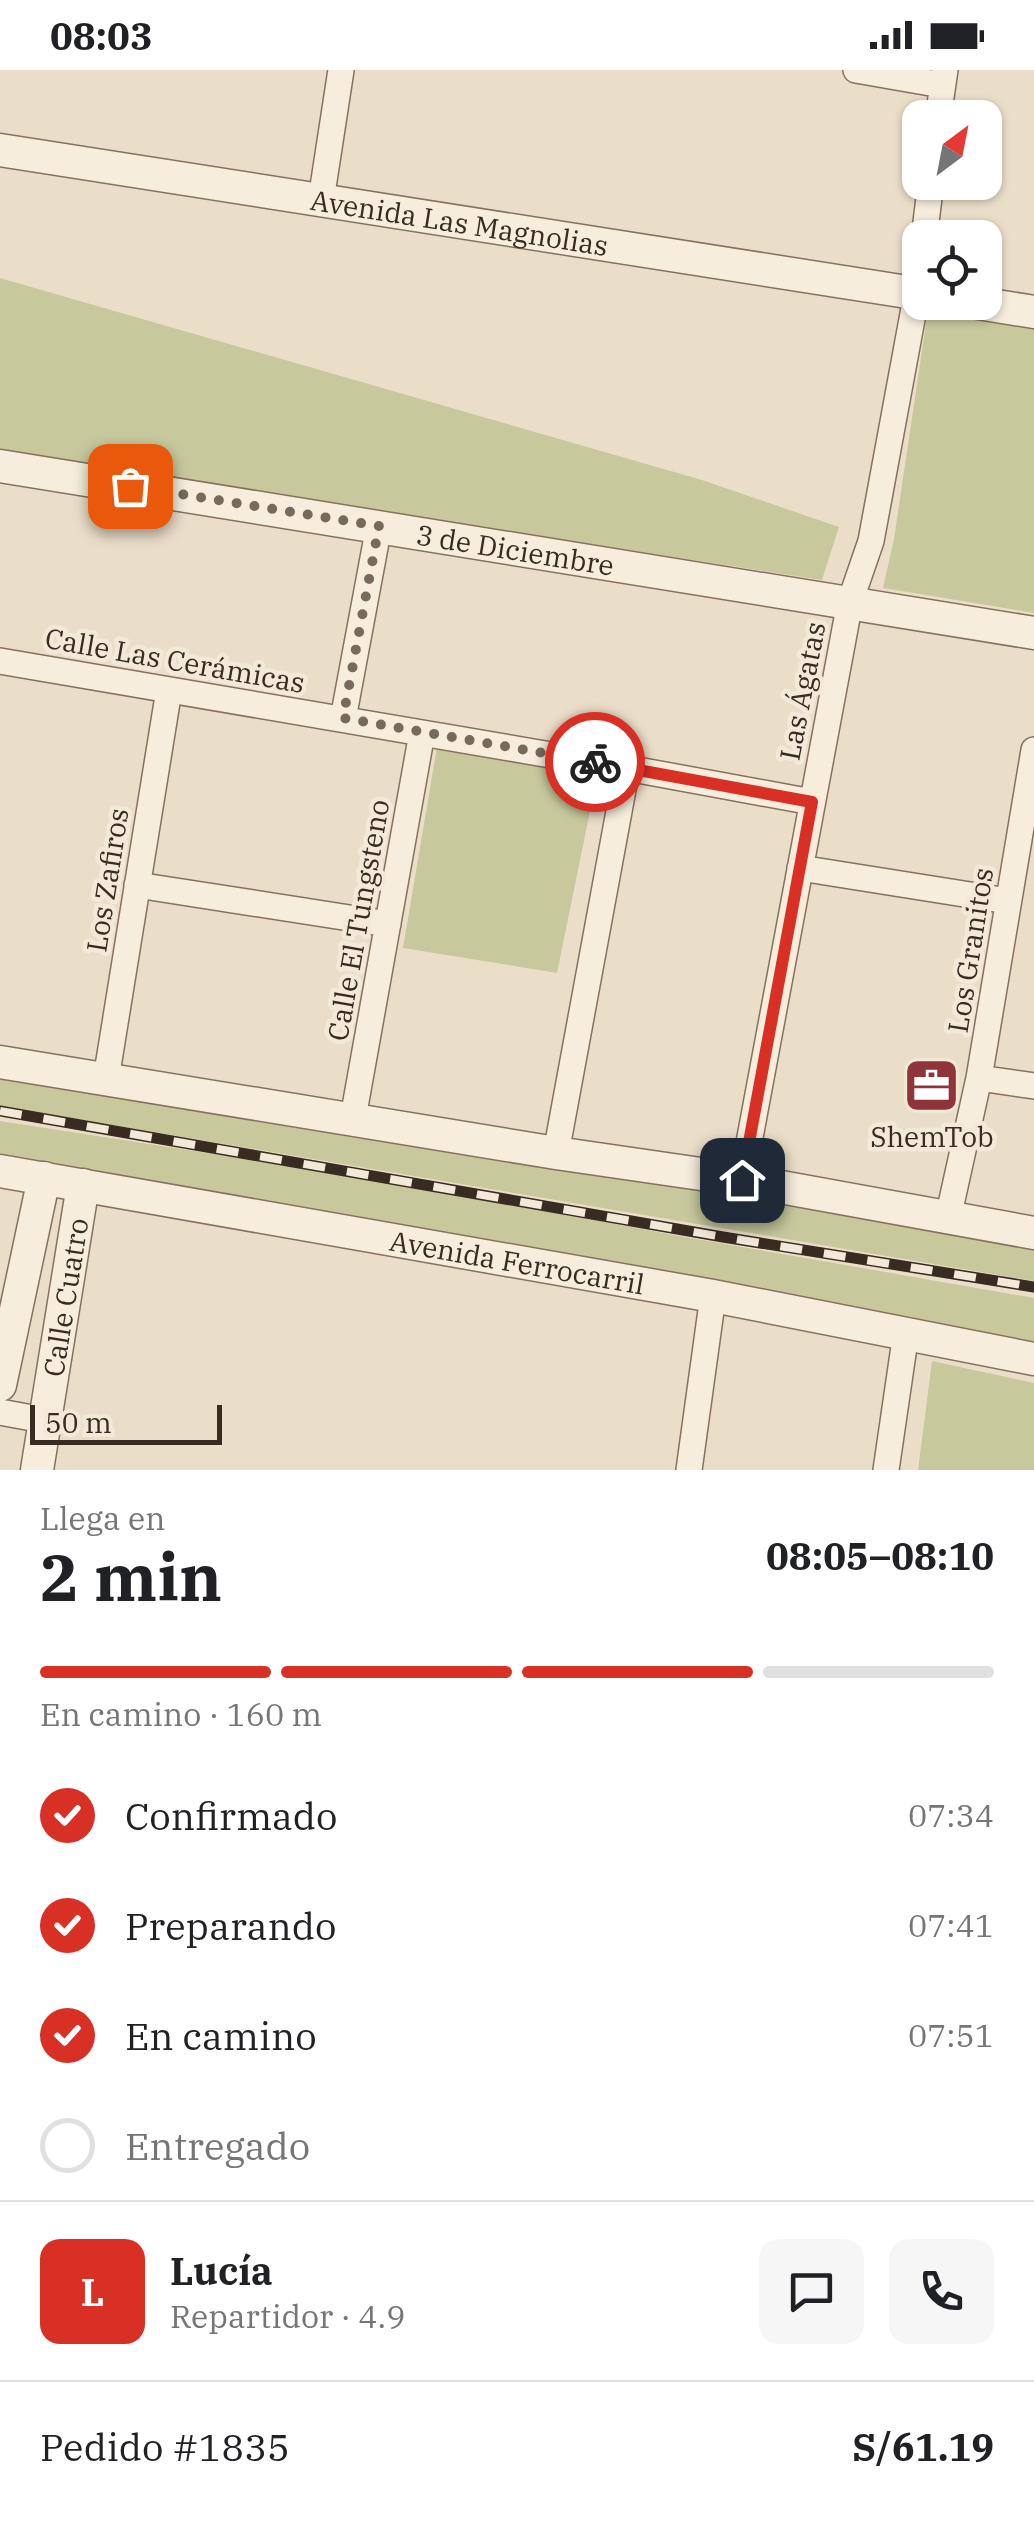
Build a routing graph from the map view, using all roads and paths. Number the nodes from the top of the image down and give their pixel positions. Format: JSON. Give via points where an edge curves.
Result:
{"nodes":[{"id":1,"x":341,"y":70,"type":"edge"},
{"id":2,"x":856,"y":70,"type":"edge"},
{"id":3,"x":943,"y":77,"type":"edge"},
{"id":4,"x":0,"y":150,"type":"edge"},
{"id":5,"x":322,"y":200,"type":"junction"},
{"id":6,"x":902,"y":285,"type":"edge"},
{"id":7,"x":1002,"y":307,"type":"edge"},
{"id":8,"x":1034,"y":312,"type":"edge"},
{"id":9,"x":913,"y":320,"type":"edge"},
{"id":10,"x":0,"y":466,"type":"edge"},
{"id":11,"x":379,"y":526,"type":"junction"},
{"id":12,"x":850,"y":602,"type":"junction"},
{"id":13,"x":1034,"y":633,"type":"edge"},
{"id":14,"x":1,"y":667,"type":"edge"},
{"id":15,"x":168,"y":690,"type":"junction"},
{"id":16,"x":343,"y":718,"type":"junction"},
{"id":17,"x":422,"y":733,"type":"junction"},
{"id":18,"x":1034,"y":750,"type":"edge"},
{"id":19,"x":627,"y":768,"type":"junction"},
{"id":20,"x":1030,"y":787,"type":"edge"},
{"id":21,"x":812,"y":802,"type":"junction"},
{"id":22,"x":800,"y":868,"type":"junction"},
{"id":23,"x":137,"y":885,"type":"junction"},
{"id":24,"x":1008,"y":901,"type":"junction"},
{"id":25,"x":388,"y":924,"type":"junction"},
{"id":26,"x":0,"y":1062,"type":"edge"},
{"id":27,"x":979,"y":1078,"type":"junction"},
{"id":28,"x":106,"y":1080,"type":"junction"},
{"id":29,"x":1034,"y":1086,"type":"edge"},
{"id":30,"x":354,"y":1118,"type":"junction"},
{"id":31,"x":556,"y":1152,"type":"junction"},
{"id":32,"x":0,"y":1170,"type":"edge"},
{"id":33,"x":44,"y":1178,"type":"junction"},
{"id":34,"x":742,"y":1180,"type":"junction"},
{"id":35,"x":83,"y":1185,"type":"junction"},
{"id":36,"x":948,"y":1218,"type":"junction"},
{"id":37,"x":1034,"y":1232,"type":"edge"},
{"id":38,"x":713,"y":1296,"type":"junction"},
{"id":39,"x":906,"y":1333,"type":"junction"},
{"id":40,"x":1034,"y":1359,"type":"edge"},
{"id":41,"x":0,"y":1385,"type":"edge"},
{"id":42,"x":0,"y":1412,"type":"edge"},
{"id":43,"x":44,"y":1420,"type":"junction"},
{"id":44,"x":36,"y":1470,"type":"edge"},
{"id":45,"x":689,"y":1470,"type":"edge"},
{"id":46,"x":886,"y":1470,"type":"edge"}],
"edges":[{"from":1,"to":5,"type":"street"},
{"from":2,"to":3,"type":"street"},
{"from":4,"to":5,"type":"street","name":"Avenida Las Magnolias"},
{"from":5,"to":6,"type":"street","name":"Avenida Las Magnolias"},
{"from":7,"to":8,"type":"street"},
{"from":9,"to":12,"type":"street","name":"Las Ágatas","via":[[870,541]]},
{"from":10,"to":11,"type":"street","name":"3 de Diciembre"},
{"from":11,"to":12,"type":"street","name":"3 de Diciembre"},
{"from":11,"to":16,"type":"street"},
{"from":12,"to":13,"type":"street","name":"3 de Diciembre"},
{"from":12,"to":21,"type":"street","name":"Las Ágatas"},
{"from":14,"to":15,"type":"street","name":"Calle Las Cerámicas"},
{"from":15,"to":16,"type":"street","name":"Calle Las Cerámicas"},
{"from":15,"to":23,"type":"street","name":"Los Zafiros"},
{"from":16,"to":17,"type":"street","name":"Calle Las Cerámicas"},
{"from":17,"to":19,"type":"street","name":"Calle Las Cerámicas"},
{"from":17,"to":25,"type":"street","name":"Calle El Tungsteno"},
{"from":18,"to":20,"type":"street","name":"Los Granitos"},
{"from":19,"to":21,"type":"street","name":"Calle Las Cerámicas"},
{"from":19,"to":31,"type":"street"},
{"from":20,"to":24,"type":"street","name":"Los Granitos"},
{"from":21,"to":22,"type":"street","name":"Las Ágatas"},
{"from":22,"to":24,"type":"street"},
{"from":22,"to":34,"type":"street","name":"Las Ágatas"},
{"from":23,"to":25,"type":"street"},
{"from":23,"to":28,"type":"street","name":"Los Zafiros"},
{"from":24,"to":27,"type":"street","name":"Los Granitos"},
{"from":25,"to":30,"type":"street","name":"Calle El Tungsteno"},
{"from":26,"to":28,"type":"street"},
{"from":27,"to":29,"type":"street"},
{"from":27,"to":36,"type":"street","name":"Los Granitos"},
{"from":28,"to":30,"type":"street"},
{"from":30,"to":31,"type":"street"},
{"from":31,"to":34,"type":"street"},
{"from":32,"to":33,"type":"street","name":"Avenida Ferrocarril"},
{"from":33,"to":35,"type":"street","name":"Avenida Ferrocarril"},
{"from":33,"to":41,"type":"street","name":"Calle Cuatro"},
{"from":34,"to":36,"type":"street"},
{"from":35,"to":38,"type":"street","name":"Avenida Ferrocarril"},
{"from":35,"to":43,"type":"street","name":"Calle Cuatro"},
{"from":36,"to":37,"type":"street"},
{"from":38,"to":39,"type":"street","name":"Avenida Ferrocarril"},
{"from":38,"to":45,"type":"street"},
{"from":39,"to":40,"type":"street","name":"Avenida Ferrocarril"},
{"from":39,"to":46,"type":"street"},
{"from":42,"to":43,"type":"street"},
{"from":43,"to":44,"type":"street","name":"Calle Cuatro"}]}
